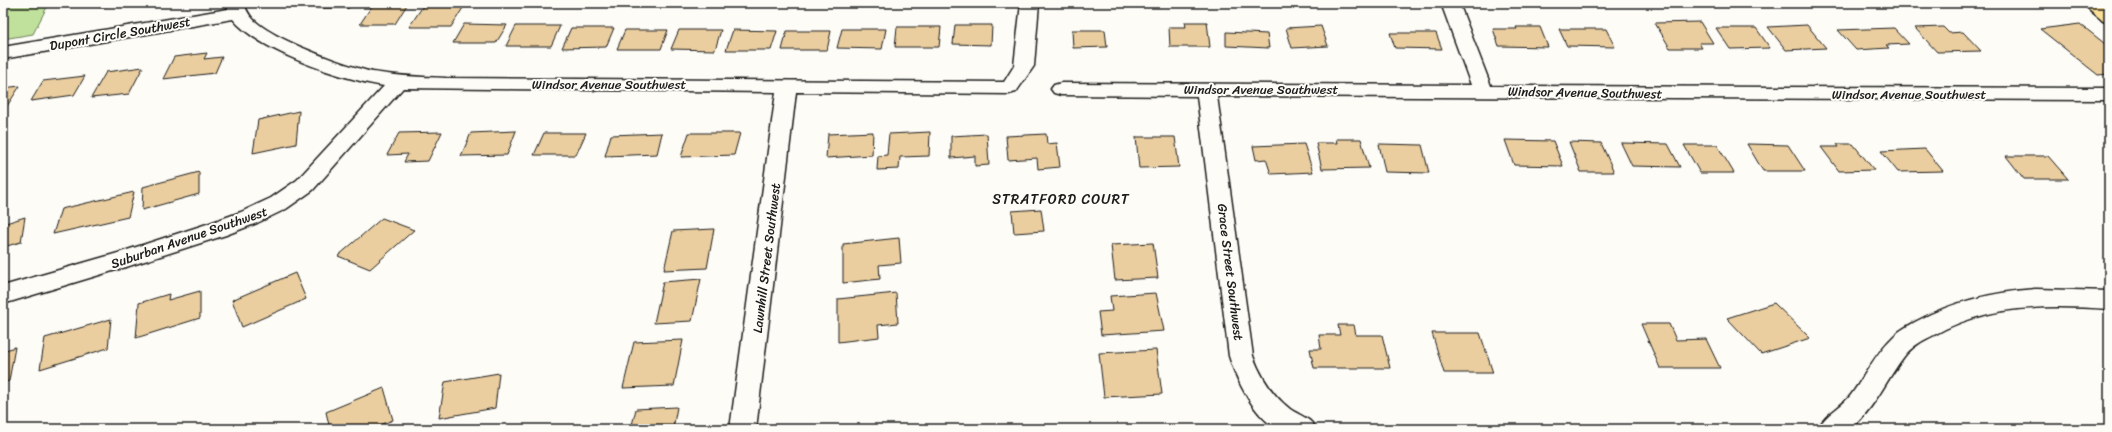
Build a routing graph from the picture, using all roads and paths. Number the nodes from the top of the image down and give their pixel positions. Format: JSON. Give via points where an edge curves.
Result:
{"nodes":[{"id":1,"x":1030,"y":3,"type":"edge"},
{"id":2,"x":1450,"y":3,"type":"edge"},
{"id":3,"x":2091,"y":3,"type":"edge"},
{"id":4,"x":237,"y":8,"type":"edge"},
{"id":5,"x":2109,"y":17,"type":"edge"},
{"id":6,"x":3,"y":53,"type":"edge"},
{"id":7,"x":398,"y":82,"type":"junction"},
{"id":8,"x":787,"y":86,"type":"junction"},
{"id":9,"x":1061,"y":89,"type":"dead end"},
{"id":10,"x":1206,"y":89,"type":"junction"},
{"id":11,"x":1483,"y":91,"type":"junction"},
{"id":12,"x":2109,"y":94,"type":"edge"},
{"id":13,"x":3,"y":295,"type":"edge"},
{"id":14,"x":2109,"y":300,"type":"edge"},
{"id":15,"x":743,"y":429,"type":"edge"},
{"id":16,"x":1303,"y":429,"type":"edge"},
{"id":17,"x":1831,"y":429,"type":"edge"}],
"edges":[{"from":1,"to":8,"type":"street","name":"Windsor Avenue Southwest","via":[[1024,66],[1009,88]]},
{"from":2,"to":11,"type":"street"},
{"from":3,"to":5,"type":"main road"},
{"from":4,"to":6,"type":"street","name":"Dupont Circle Southwest"},
{"from":4,"to":7,"type":"street","name":"Windsor Avenue Southwest","via":[[247,24],[267,38],[308,57],[368,77]]},
{"from":7,"to":8,"type":"street","name":"Windsor Avenue Southwest"},
{"from":7,"to":13,"type":"street","name":"Suburban Avenue Southwest","via":[[306,185],[272,208],[124,261]]},
{"from":8,"to":15,"type":"street","name":"Lawnhill Street Southwest"},
{"from":9,"to":10,"type":"street","name":"Windsor Avenue Southwest"},
{"from":10,"to":11,"type":"street","name":"Windsor Avenue Southwest"},
{"from":10,"to":16,"type":"street","name":"Grace Street Southwest","via":[[1241,356],[1257,393],[1279,414]]},
{"from":11,"to":12,"type":"street","name":"Windsor Avenue Southwest"},
{"from":14,"to":17,"type":"street","via":[[2037,298],[1998,302],[1964,309],[1931,323],[1898,347],[1853,411]]}]}
